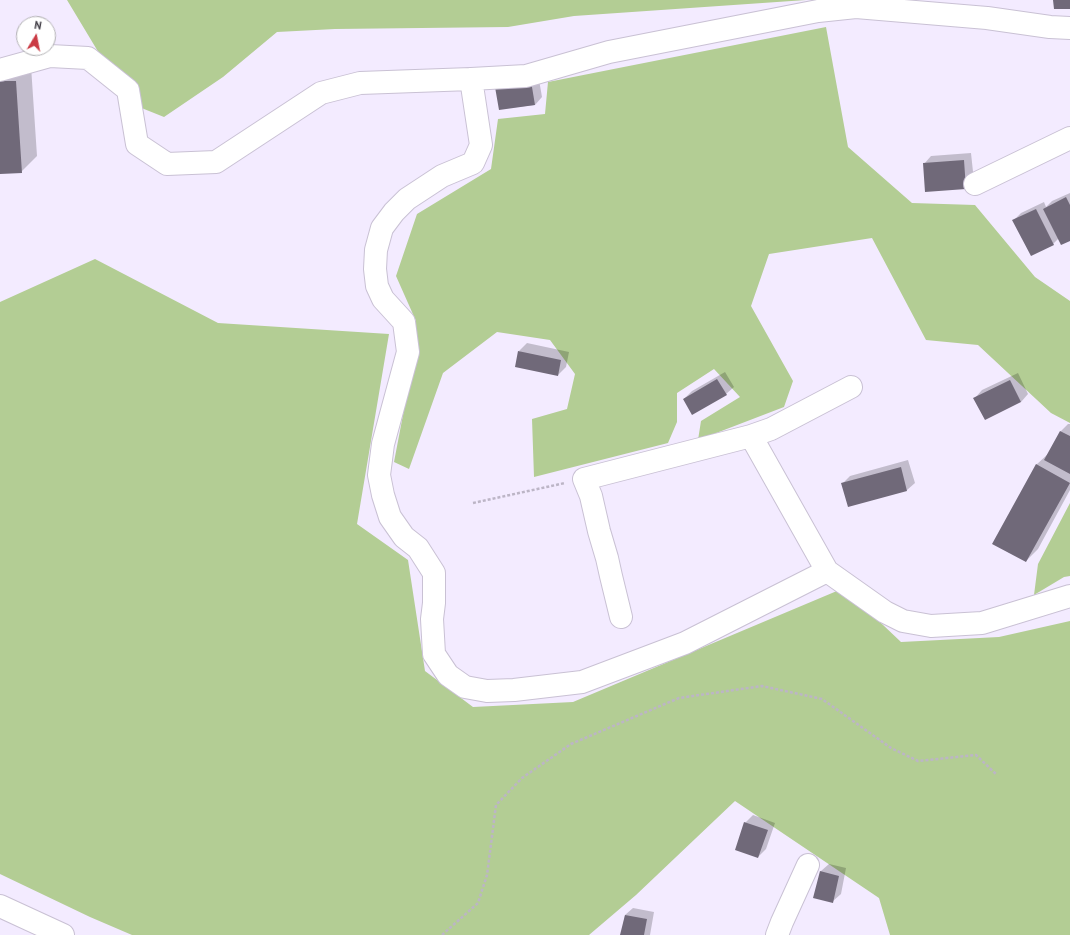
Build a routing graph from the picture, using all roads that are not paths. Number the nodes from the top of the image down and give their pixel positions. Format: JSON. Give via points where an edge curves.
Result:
{"nodes":[{"id":1,"x":855,"y":3,"type":"edge"},
{"id":2,"x":1070,"y":28,"type":"edge"},
{"id":3,"x":0,"y":70,"type":"edge"},
{"id":4,"x":471,"y":79,"type":"junction"},
{"id":5,"x":1070,"y":138,"type":"edge"},
{"id":6,"x":975,"y":184,"type":"dead end"},
{"id":7,"x":851,"y":387,"type":"dead end"},
{"id":8,"x":761,"y":433,"type":"junction"},
{"id":9,"x":827,"y":571,"type":"junction"},
{"id":10,"x":1070,"y":596,"type":"edge"},
{"id":11,"x":621,"y":617,"type":"dead end"},
{"id":12,"x":808,"y":865,"type":"dead end"},
{"id":13,"x":0,"y":906,"type":"edge"},
{"id":14,"x":63,"y":935,"type":"edge"},
{"id":15,"x":777,"y":935,"type":"edge"}],
"edges":[{"from":1,"to":2,"type":"street"},
{"from":1,"to":4,"type":"street","via":[[609,52],[526,76]]},
{"from":3,"to":4,"type":"street","via":[[50,56],[88,58],[128,90],[137,144],[167,164],[216,162],[321,92],[360,82]]},
{"from":4,"to":9,"type":"street","via":[[481,145],[472,163],[442,176],[407,199],[394,212],[382,228],[376,250],[375,269],[377,286],[383,299],[404,322],[408,352],[383,444],[379,475],[390,517],[404,538],[418,548],[434,573],[434,654],[448,675],[465,687],[487,691],[582,682],[685,643]]},
{"from":5,"to":6,"type":"street"},
{"from":7,"to":8,"type":"street"},
{"from":8,"to":9,"type":"street"},
{"from":8,"to":11,"type":"street","via":[[584,479],[608,558]]},
{"from":9,"to":10,"type":"street","via":[[885,612],[903,621],[931,626],[982,623]]},
{"from":12,"to":15,"type":"street"},
{"from":13,"to":14,"type":"street"}]}
